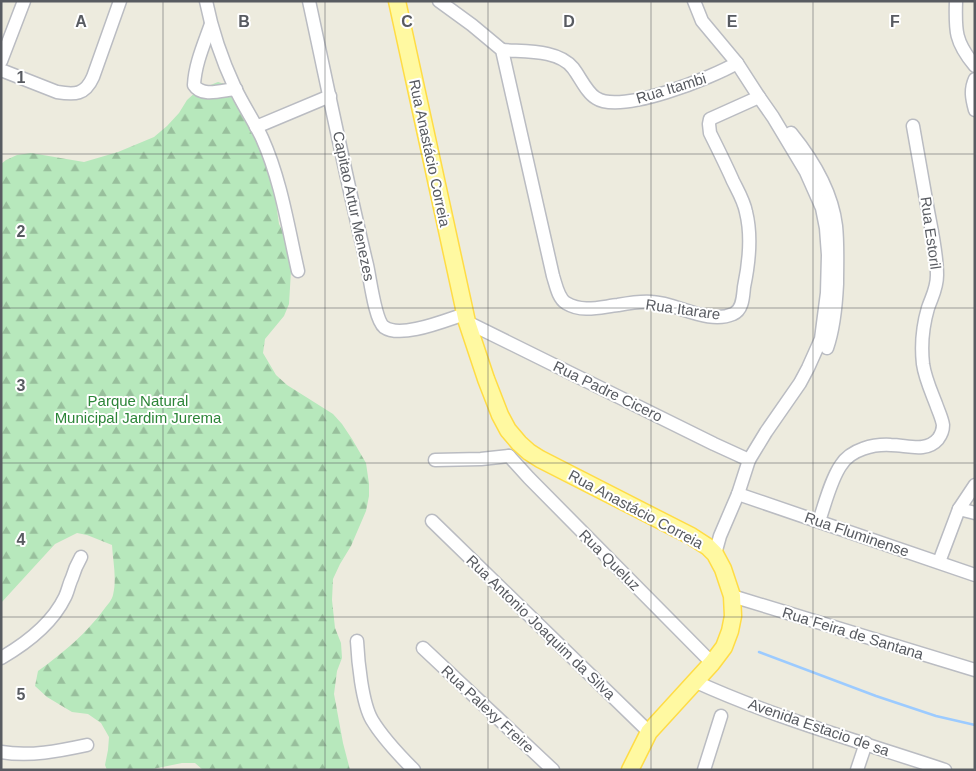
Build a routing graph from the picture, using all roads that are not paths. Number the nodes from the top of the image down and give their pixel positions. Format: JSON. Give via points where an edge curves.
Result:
{"nodes":[{"id":1,"x":24,"y":1,"type":"edge"},
{"id":2,"x":120,"y":1,"type":"edge"},
{"id":3,"x":206,"y":1,"type":"edge"},
{"id":4,"x":309,"y":1,"type":"edge"},
{"id":5,"x":397,"y":1,"type":"edge"},
{"id":6,"x":439,"y":1,"type":"edge"},
{"id":7,"x":956,"y":1,"type":"edge"},
{"id":8,"x":692,"y":2,"type":"edge"},
{"id":9,"x":211,"y":24,"type":"junction"},
{"id":10,"x":502,"y":50,"type":"junction"},
{"id":11,"x":1,"y":60,"type":"edge"},
{"id":12,"x":737,"y":62,"type":"junction"},
{"id":13,"x":975,"y":66,"type":"edge"},
{"id":14,"x":1,"y":70,"type":"edge"},
{"id":15,"x":975,"y":80,"type":"edge"},
{"id":16,"x":236,"y":89,"type":"junction"},
{"id":17,"x":330,"y":96,"type":"junction"},
{"id":18,"x":759,"y":97,"type":"junction"},
{"id":19,"x":975,"y":110,"type":"edge"},
{"id":20,"x":913,"y":126,"type":"dead end"},
{"id":21,"x":256,"y":127,"type":"junction"},
{"id":22,"x":298,"y":271,"type":"dead end"},
{"id":23,"x":466,"y":318,"type":"junction"},
{"id":24,"x":514,"y":449,"type":"junction"},
{"id":25,"x":435,"y":460,"type":"dead end"},
{"id":26,"x":749,"y":460,"type":"junction"},
{"id":27,"x":975,"y":486,"type":"edge"},
{"id":28,"x":738,"y":494,"type":"junction"},
{"id":29,"x":959,"y":510,"type":"junction"},
{"id":30,"x":975,"y":513,"type":"edge"},
{"id":31,"x":432,"y":521,"type":"dead end"},
{"id":32,"x":819,"y":521,"type":"junction"},
{"id":33,"x":715,"y":554,"type":"junction"},
{"id":34,"x":81,"y":557,"type":"dead end"},
{"id":35,"x":938,"y":562,"type":"junction"},
{"id":36,"x":975,"y":575,"type":"edge"},
{"id":37,"x":732,"y":596,"type":"junction"},
{"id":38,"x":357,"y":641,"type":"dead end"},
{"id":39,"x":423,"y":648,"type":"dead end"},
{"id":40,"x":1,"y":658,"type":"edge"},
{"id":41,"x":712,"y":663,"type":"junction"},
{"id":42,"x":975,"y":670,"type":"edge"},
{"id":43,"x":694,"y":681,"type":"junction"},
{"id":44,"x":721,"y":716,"type":"dead end"},
{"id":45,"x":649,"y":732,"type":"junction"},
{"id":46,"x":866,"y":743,"type":"junction"},
{"id":47,"x":87,"y":746,"type":"dead end"},
{"id":48,"x":1,"y":752,"type":"edge"},
{"id":49,"x":705,"y":769,"type":"edge"},
{"id":50,"x":414,"y":770,"type":"edge"},
{"id":51,"x":554,"y":770,"type":"edge"},
{"id":52,"x":630,"y":770,"type":"edge"},
{"id":53,"x":857,"y":770,"type":"edge"},
{"id":54,"x":945,"y":770,"type":"edge"}],
"edges":[{"from":1,"to":11,"type":"street"},
{"from":2,"to":14,"type":"street","via":[[87,89],[74,93],[57,92]]},
{"from":3,"to":9,"type":"street"},
{"from":4,"to":17,"type":"street","name":"Capitao Artur Menezes"},
{"from":5,"to":23,"type":"main road","name":"Rua Anastácio Correia"},
{"from":6,"to":10,"type":"street"},
{"from":7,"to":13,"type":"street","via":[[956,32],[962,49]]},
{"from":8,"to":12,"type":"street","via":[[705,25]]},
{"from":9,"to":16,"type":"street"},
{"from":9,"to":16,"type":"street","via":[[194,85],[204,92]]},
{"from":10,"to":12,"type":"street","name":"Rua Itambi","via":[[543,53],[561,58],[568,62],[597,99],[610,102],[648,98],[704,79]]},
{"from":10,"to":18,"type":"street","name":"Rua Itarare","via":[[553,276],[563,300],[582,308],[652,302],[717,316],[738,311],[746,282],[749,225],[744,203],[710,133],[709,124],[710,119]]},
{"from":12,"to":18,"type":"street"},
{"from":15,"to":19,"type":"street","via":[[971,97]]},
{"from":16,"to":21,"type":"street"},
{"from":17,"to":21,"type":"street"},
{"from":17,"to":23,"type":"street","name":"Capitao Artur Menezes","via":[[380,322],[393,330],[414,330]]},
{"from":18,"to":26,"type":"street","via":[[773,117],[800,144],[822,181],[832,204],[838,263],[834,317],[827,347],[804,390],[773,421]]},
{"from":20,"to":32,"type":"street","name":"Rua Estoril","via":[[937,276],[923,335],[923,363],[940,414],[942,432],[934,443],[926,447],[881,445],[850,455],[840,465]]},
{"from":21,"to":22,"type":"street","via":[[279,188]]},
{"from":23,"to":24,"type":"main road","name":"Rua Anastácio Correia"},
{"from":23,"to":26,"type":"street","name":"Rua Padre Cicero"},
{"from":24,"to":25,"type":"street","via":[[482,459]]},
{"from":24,"to":33,"type":"main road","name":"Rua Anastácio Correia","via":[[529,452],[691,536]]},
{"from":24,"to":41,"type":"street","name":"Rua Queluz","via":[[529,478]]},
{"from":26,"to":28,"type":"street"},
{"from":27,"to":29,"type":"street"},
{"from":28,"to":32,"type":"street","name":"Rua Fluminense"},
{"from":28,"to":33,"type":"street"},
{"from":29,"to":30,"type":"street"},
{"from":29,"to":35,"type":"street"},
{"from":31,"to":45,"type":"street","name":"Rua Antonio Joaquim da Silva"},
{"from":32,"to":35,"type":"street","name":"Rua Fluminense"},
{"from":33,"to":37,"type":"main road","name":"Rua Anastácio Correia"},
{"from":34,"to":40,"type":"street","via":[[66,596],[55,614],[28,641]]},
{"from":35,"to":36,"type":"street","name":"Rua Fluminense"},
{"from":37,"to":41,"type":"main road","name":"Rua Anastácio Correia","via":[[730,631],[724,647]]},
{"from":37,"to":42,"type":"street","name":"Rua Feira de Santana"},
{"from":38,"to":50,"type":"street","via":[[365,705],[372,720]]},
{"from":39,"to":51,"type":"street","name":"Rua Palexy Freire"},
{"from":41,"to":43,"type":"main road","name":"Rua Anastácio Correia"},
{"from":43,"to":45,"type":"main road","name":"Rua Anastácio Correia"},
{"from":43,"to":46,"type":"street","name":"Avenida Estacio de sa","via":[[761,708]]},
{"from":44,"to":49,"type":"street"},
{"from":45,"to":52,"type":"main road","name":"Rua Anastácio Correia"},
{"from":46,"to":53,"type":"street"},
{"from":46,"to":54,"type":"street","name":"Avenida Estacio de sa"},
{"from":47,"to":48,"type":"street","via":[[32,754]]}]}
